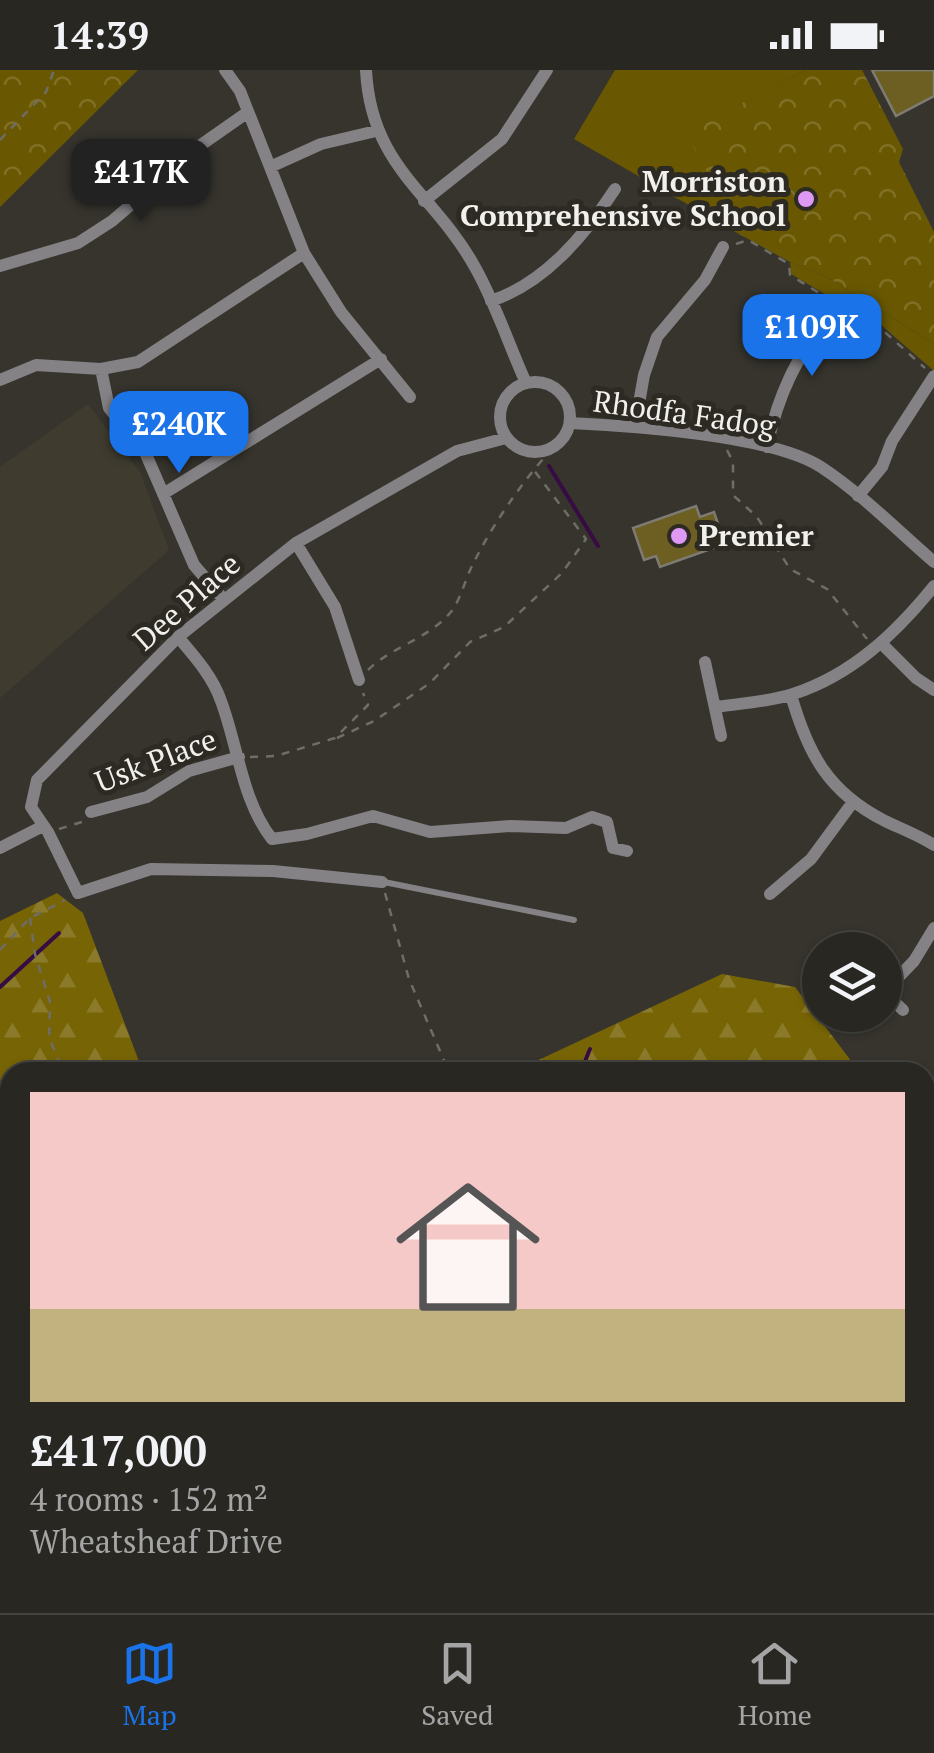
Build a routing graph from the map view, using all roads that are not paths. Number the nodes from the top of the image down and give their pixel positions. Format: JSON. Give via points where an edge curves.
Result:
{"nodes":[{"id":1,"x":224,"y":70,"type":"edge"},
{"id":2,"x":366,"y":70,"type":"edge"},
{"id":3,"x":546,"y":70,"type":"edge"},
{"id":4,"x":248,"y":112,"type":"junction"},
{"id":5,"x":376,"y":130,"type":"junction"},
{"id":6,"x":270,"y":167,"type":"junction"},
{"id":7,"x":615,"y":189,"type":"dead end"},
{"id":8,"x":424,"y":201,"type":"junction"},
{"id":9,"x":723,"y":247,"type":"dead end"},
{"id":10,"x":304,"y":253,"type":"junction"},
{"id":11,"x":0,"y":266,"type":"edge"},
{"id":12,"x":491,"y":301,"type":"junction"},
{"id":13,"x":834,"y":302,"type":"dead end"},
{"id":14,"x":381,"y":359,"type":"junction"},
{"id":15,"x":101,"y":370,"type":"junction"},
{"id":16,"x":934,"y":376,"type":"edge"},
{"id":17,"x":0,"y":380,"type":"edge"},
{"id":18,"x":526,"y":383,"type":"junction"},
{"id":19,"x":410,"y":398,"type":"dead end"},
{"id":20,"x":570,"y":423,"type":"junction"},
{"id":21,"x":636,"y":426,"type":"junction"},
{"id":22,"x":506,"y":438,"type":"junction"},
{"id":23,"x":767,"y":446,"type":"junction"},
{"id":24,"x":163,"y":494,"type":"junction"},
{"id":25,"x":858,"y":496,"type":"junction"},
{"id":26,"x":296,"y":543,"type":"junction"},
{"id":27,"x":934,"y":562,"type":"edge"},
{"id":28,"x":934,"y":586,"type":"edge"},
{"id":29,"x":224,"y":600,"type":"junction"},
{"id":30,"x":178,"y":637,"type":"junction"},
{"id":31,"x":878,"y":646,"type":"junction"},
{"id":32,"x":705,"y":662,"type":"dead end"},
{"id":33,"x":359,"y":680,"type":"road end"},
{"id":34,"x":934,"y":690,"type":"edge"},
{"id":35,"x":792,"y":694,"type":"junction"},
{"id":36,"x":716,"y":707,"type":"junction"},
{"id":37,"x":721,"y":736,"type":"dead end"},
{"id":38,"x":238,"y":756,"type":"junction"},
{"id":39,"x":854,"y":802,"type":"junction"},
{"id":40,"x":91,"y":812,"type":"road end"},
{"id":41,"x":46,"y":829,"type":"junction"},
{"id":42,"x":934,"y":845,"type":"edge"},
{"id":43,"x":0,"y":848,"type":"edge"},
{"id":44,"x":628,"y":852,"type":"dead end"},
{"id":45,"x":382,"y":882,"type":"joint"},
{"id":46,"x":770,"y":894,"type":"dead end"},
{"id":47,"x":574,"y":920,"type":"dead end"},
{"id":48,"x":934,"y":928,"type":"edge"},
{"id":49,"x":902,"y":974,"type":"edge"}],
"edges":[{"from":1,"to":4,"type":"street"},
{"from":2,"to":5,"type":"street"},
{"from":3,"to":8,"type":"street","via":[[502,139]]},
{"from":4,"to":6,"type":"street"},
{"from":4,"to":11,"type":"street","via":[[112,222],[78,243]]},
{"from":5,"to":6,"type":"street"},
{"from":5,"to":8,"type":"street"},
{"from":6,"to":10,"type":"street"},
{"from":7,"to":12,"type":"street","via":[[592,224],[546,270]]},
{"from":8,"to":12,"type":"street","via":[[465,251]]},
{"from":9,"to":21,"type":"street","via":[[657,337]]},
{"from":10,"to":14,"type":"street"},
{"from":10,"to":15,"type":"street","via":[[138,362]]},
{"from":12,"to":18,"type":"street"},
{"from":13,"to":23,"type":"street","via":[[786,380]]},
{"from":14,"to":19,"type":"street"},
{"from":14,"to":24,"type":"street"},
{"from":15,"to":17,"type":"street","via":[[36,365]]},
{"from":15,"to":24,"type":"street","via":[[109,408],[145,452]]},
{"from":16,"to":25,"type":"street"},
{"from":18,"to":20,"type":"street","name":"Rhodfa Fadog","via":[[550,385],[562,394]]},
{"from":18,"to":22,"type":"street","via":[[512,390],[500,410]]},
{"from":20,"to":21,"type":"street","name":"Rhodfa Fadog"},
{"from":20,"to":22,"type":"street","name":"Rhodfa Fadog","via":[[551,450],[539,453],[522,451]]},
{"from":21,"to":23,"type":"street","name":"Rhodfa Fadog"},
{"from":22,"to":26,"type":"street","name":"Dee Place","via":[[458,451]]},
{"from":23,"to":25,"type":"street","name":"Rhodfa Fadog","via":[[818,465]]},
{"from":24,"to":29,"type":"street","via":[[194,566]]},
{"from":25,"to":27,"type":"street","name":"Rhodfa Fadog"},
{"from":26,"to":29,"type":"street","name":"Dee Place"},
{"from":26,"to":33,"type":"street","via":[[334,608]]},
{"from":28,"to":31,"type":"street"},
{"from":29,"to":30,"type":"street","name":"Dee Place"},
{"from":30,"to":38,"type":"street","via":[[220,697]]},
{"from":30,"to":41,"type":"street","name":"Dee Place","via":[[37,780],[31,807]]},
{"from":31,"to":34,"type":"street"},
{"from":31,"to":35,"type":"street","via":[[839,674]]},
{"from":32,"to":36,"type":"street"},
{"from":35,"to":36,"type":"street"},
{"from":35,"to":39,"type":"street","via":[[818,764]]},
{"from":36,"to":37,"type":"street"},
{"from":38,"to":40,"type":"street","name":"Usk Place"},
{"from":38,"to":44,"type":"street","via":[[258,821],[272,839],[372,816],[430,832],[566,828],[592,817],[607,822],[613,848]]},
{"from":39,"to":42,"type":"street"},
{"from":39,"to":46,"type":"street","via":[[811,860]]},
{"from":41,"to":43,"type":"street"},
{"from":41,"to":45,"type":"street","name":"Dee Place","via":[[78,893],[151,869]]},
{"from":45,"to":47,"type":"lane"},
{"from":48,"to":49,"type":"street"}]}
